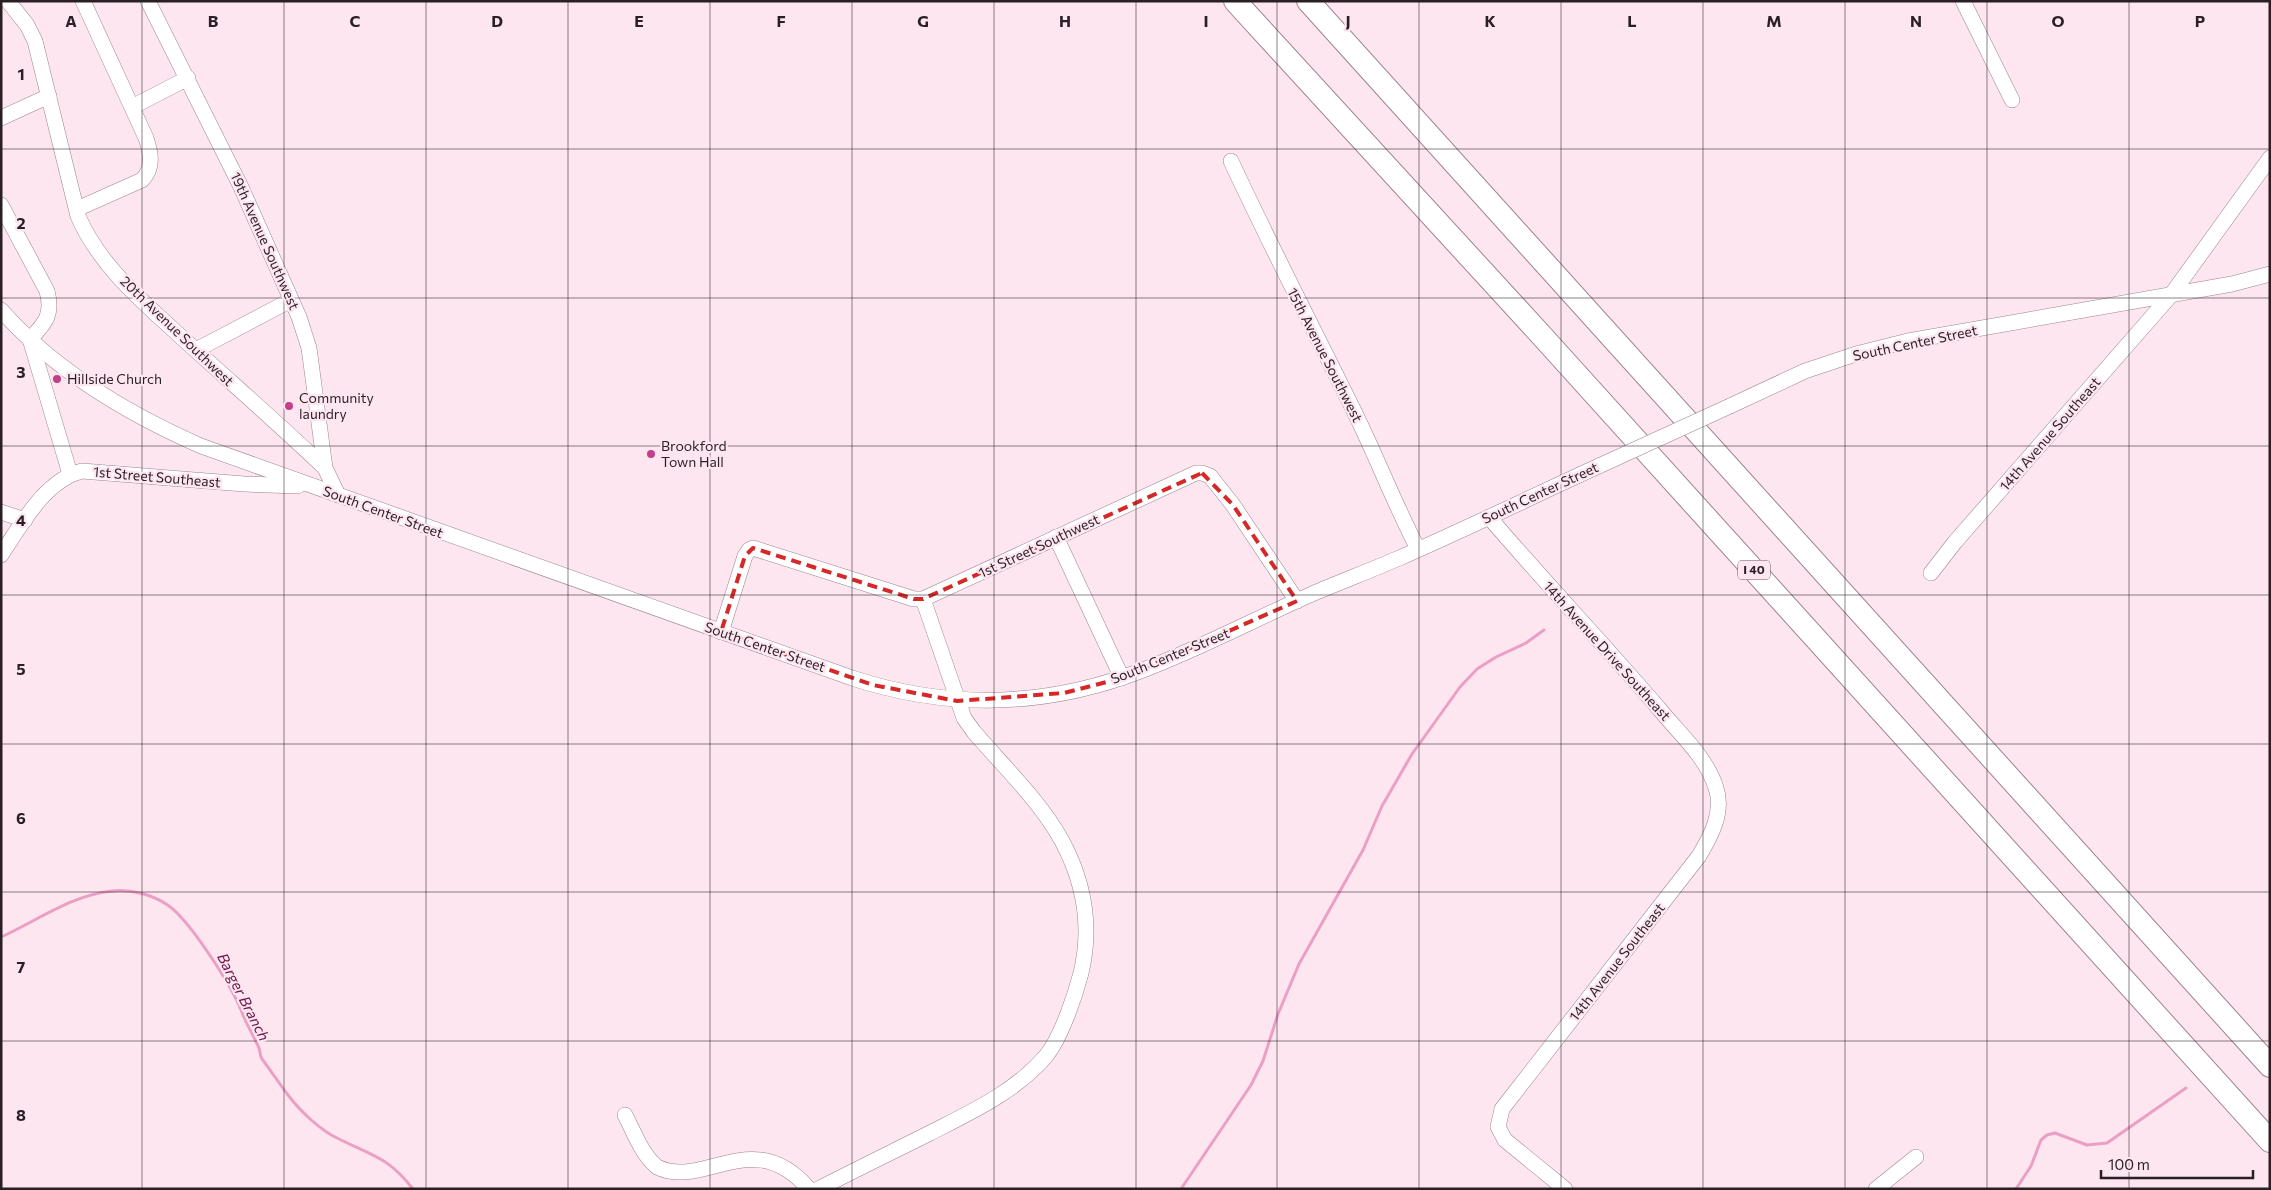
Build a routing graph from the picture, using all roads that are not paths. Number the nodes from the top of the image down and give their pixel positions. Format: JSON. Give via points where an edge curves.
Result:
{"nodes":[{"id":1,"x":8,"y":1,"type":"edge"},
{"id":2,"x":83,"y":1,"type":"edge"},
{"id":3,"x":148,"y":1,"type":"edge"},
{"id":4,"x":1235,"y":1,"type":"edge"},
{"id":5,"x":1308,"y":1,"type":"edge"},
{"id":6,"x":1963,"y":1,"type":"edge"},
{"id":7,"x":188,"y":78,"type":"junction"},
{"id":8,"x":49,"y":96,"type":"junction"},
{"id":9,"x":2012,"y":100,"type":"dead end"},
{"id":10,"x":132,"y":107,"type":"junction"},
{"id":11,"x":1,"y":118,"type":"edge"},
{"id":12,"x":2270,"y":158,"type":"edge"},
{"id":13,"x":1232,"y":161,"type":"dead end"},
{"id":14,"x":1,"y":205,"type":"edge"},
{"id":15,"x":77,"y":209,"type":"junction"},
{"id":16,"x":2270,"y":274,"type":"edge"},
{"id":17,"x":2171,"y":295,"type":"junction"},
{"id":18,"x":291,"y":300,"type":"junction"},
{"id":19,"x":1,"y":310,"type":"edge"},
{"id":20,"x":30,"y":339,"type":"junction"},
{"id":21,"x":196,"y":350,"type":"junction"},
{"id":22,"x":325,"y":468,"type":"junction"},
{"id":23,"x":70,"y":474,"type":"junction"},
{"id":24,"x":308,"y":485,"type":"junction"},
{"id":25,"x":338,"y":495,"type":"junction"},
{"id":26,"x":1,"y":512,"type":"edge"},
{"id":27,"x":1489,"y":517,"type":"junction"},
{"id":28,"x":25,"y":520,"type":"junction"},
{"id":29,"x":1056,"y":537,"type":"junction"},
{"id":30,"x":1418,"y":549,"type":"junction"},
{"id":31,"x":1,"y":555,"type":"edge"},
{"id":32,"x":1931,"y":573,"type":"dead end"},
{"id":33,"x":924,"y":599,"type":"junction"},
{"id":34,"x":1296,"y":601,"type":"junction"},
{"id":35,"x":721,"y":632,"type":"junction"},
{"id":36,"x":1122,"y":678,"type":"junction"},
{"id":37,"x":957,"y":701,"type":"junction"},
{"id":38,"x":1717,"y":790,"type":"joint"},
{"id":39,"x":2270,"y":1066,"type":"edge"},
{"id":40,"x":625,"y":1115,"type":"dead end"},
{"id":41,"x":2270,"y":1141,"type":"edge"},
{"id":42,"x":1916,"y":1157,"type":"dead end"},
{"id":43,"x":809,"y":1189,"type":"edge"},
{"id":44,"x":818,"y":1189,"type":"edge"},
{"id":45,"x":1564,"y":1189,"type":"edge"},
{"id":46,"x":1876,"y":1189,"type":"edge"}],
"edges":[{"from":1,"to":8,"type":"street","name":"20th Avenue Southwest","via":[[35,41]]},
{"from":2,"to":10,"type":"street"},
{"from":3,"to":7,"type":"street","name":"19th Avenue Southwest"},
{"from":4,"to":41,"type":"highway","number":"I 40"},
{"from":5,"to":39,"type":"highway"},
{"from":6,"to":9,"type":"street"},
{"from":7,"to":10,"type":"street"},
{"from":7,"to":18,"type":"street","name":"19th Avenue Southwest"},
{"from":8,"to":11,"type":"street"},
{"from":8,"to":15,"type":"street","name":"20th Avenue Southwest"},
{"from":10,"to":15,"type":"street","via":[[151,152],[148,174],[142,180]]},
{"from":12,"to":17,"type":"street","name":"14th Avenue Southeast"},
{"from":13,"to":30,"type":"street","name":"15th Avenue Southwest"},
{"from":14,"to":20,"type":"street","via":[[50,302],[46,323]]},
{"from":15,"to":21,"type":"street","name":"20th Avenue Southwest","via":[[89,238],[121,278]]},
{"from":16,"to":17,"type":"street","name":"South Center Street"},
{"from":17,"to":27,"type":"street","name":"South Center Street","bridge":true,"via":[[1908,341],[1805,371]]},
{"from":17,"to":32,"type":"street","name":"14th Avenue Southeast"},
{"from":18,"to":21,"type":"street"},
{"from":18,"to":22,"type":"street","name":"19th Avenue Southwest","via":[[309,348]]},
{"from":19,"to":20,"type":"street","name":"South Center Street"},
{"from":20,"to":23,"type":"street"},
{"from":20,"to":24,"type":"street","name":"South Center Street","via":[[105,396],[151,422],[201,446]]},
{"from":21,"to":22,"type":"street","name":"20th Avenue Southwest"},
{"from":22,"to":25,"type":"street","name":"19th Avenue Southwest"},
{"from":23,"to":24,"type":"street","name":"1st Street Southeast","via":[[82,471],[244,484]]},
{"from":23,"to":28,"type":"street","via":[[51,489]]},
{"from":24,"to":25,"type":"street","name":"South Center Street"},
{"from":25,"to":35,"type":"street","name":"South Center Street"},
{"from":26,"to":28,"type":"street"},
{"from":27,"to":30,"type":"street","name":"South Center Street"},
{"from":27,"to":38,"type":"street","name":"14th Avenue Drive Southeast","via":[[1697,754]]},
{"from":28,"to":31,"type":"street"},
{"from":29,"to":33,"type":"street","name":"1st Street Southwest"},
{"from":29,"to":34,"type":"street","name":"1st Street Southwest","via":[[1202,472],[1210,476],[1254,536]]},
{"from":29,"to":36,"type":"street"},
{"from":30,"to":34,"type":"street","name":"South Center Street"},
{"from":33,"to":35,"type":"street","via":[[914,599],[753,548],[745,556]]},
{"from":33,"to":37,"type":"street"},
{"from":34,"to":36,"type":"street","name":"South Center Street"},
{"from":35,"to":37,"type":"street","name":"South Center Street","via":[[872,685]]},
{"from":36,"to":37,"type":"street","name":"South Center Street","via":[[1047,695]]},
{"from":37,"to":44,"type":"street","via":[[974,732],[1047,818],[1072,861],[1081,890],[1087,929],[1085,958],[1078,985],[1046,1056],[1014,1085],[975,1110]]},
{"from":38,"to":45,"type":"street","name":"14th Avenue Southeast","via":[[1718,806],[1713,831],[1699,856],[1502,1109],[1498,1127],[1506,1140]]},
{"from":40,"to":43,"type":"street","via":[[647,1155],[668,1174],[693,1178],[763,1162],[787,1169]]},
{"from":42,"to":46,"type":"street"}]}
